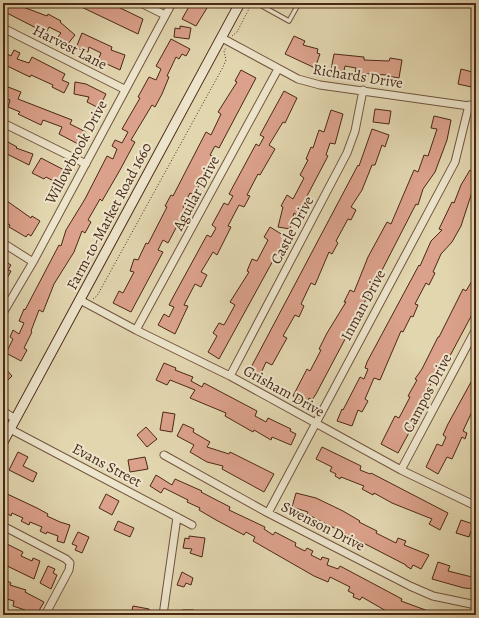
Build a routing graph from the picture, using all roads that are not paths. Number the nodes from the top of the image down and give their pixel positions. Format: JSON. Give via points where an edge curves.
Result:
{"nodes":[{"id":1,"x":141,"y":3,"type":"edge"},
{"id":2,"x":172,"y":3,"type":"edge"},
{"id":3,"x":240,"y":3,"type":"edge"},
{"id":4,"x":264,"y":3,"type":"edge"},
{"id":5,"x":299,"y":3,"type":"edge"},
{"id":6,"x":165,"y":16,"type":"junction"},
{"id":7,"x":3,"y":28,"type":"edge"},
{"id":8,"x":222,"y":38,"type":"junction"},
{"id":9,"x":278,"y":69,"type":"junction"},
{"id":10,"x":124,"y":90,"type":"junction"},
{"id":11,"x":363,"y":90,"type":"junction"},
{"id":12,"x":473,"y":106,"type":"edge"},
{"id":13,"x":3,"y":123,"type":"edge"},
{"id":14,"x":86,"y":164,"type":"junction"},
{"id":15,"x":3,"y":243,"type":"edge"},
{"id":16,"x":33,"y":262,"type":"junction"},
{"id":17,"x":80,"y":300,"type":"junction"},
{"id":18,"x":3,"y":313,"type":"edge"},
{"id":19,"x":476,"y":329,"type":"edge"},
{"id":20,"x":136,"y":330,"type":"junction"},
{"id":21,"x":230,"y":376,"type":"junction"},
{"id":22,"x":3,"y":411,"type":"edge"},
{"id":23,"x":15,"y":419,"type":"junction"},
{"id":24,"x":315,"y":424,"type":"junction"},
{"id":25,"x":10,"y":429,"type":"junction"},
{"id":26,"x":3,"y":442,"type":"edge"},
{"id":27,"x":164,"y":455,"type":"dead end"},
{"id":28,"x":401,"y":470,"type":"junction"},
{"id":29,"x":476,"y":506,"type":"edge"},
{"id":30,"x":268,"y":513,"type":"junction"},
{"id":31,"x":177,"y":517,"type":"junction"},
{"id":32,"x":192,"y":525,"type":"dead end"},
{"id":33,"x":3,"y":526,"type":"edge"},
{"id":34,"x":476,"y":605,"type":"edge"},
{"id":35,"x":45,"y":615,"type":"edge"},
{"id":36,"x":162,"y":615,"type":"edge"}],
"edges":[{"from":1,"to":6,"type":"street"},
{"from":2,"to":6,"type":"street","name":"Willowbrook Drive"},
{"from":3,"to":8,"type":"main road","name":"Farm-to-Market Road 1660"},
{"from":4,"to":5,"type":"lane","via":[[262,6],[289,21]]},
{"from":6,"to":10,"type":"street","name":"Willowbrook Drive"},
{"from":7,"to":10,"type":"street","name":"Harvest Lane"},
{"from":8,"to":9,"type":"street","name":"Richards Drive"},
{"from":8,"to":17,"type":"main road","name":"Farm-to-Market Road 1660"},
{"from":9,"to":11,"type":"street","name":"Richards Drive","via":[[298,79],[320,85]]},
{"from":9,"to":20,"type":"street","name":"Aguilar Drive"},
{"from":10,"to":14,"type":"street","name":"Willowbrook Drive"},
{"from":11,"to":12,"type":"street","name":"Richards Drive"},
{"from":11,"to":21,"type":"street","name":"Castle Drive","via":[[355,131],[346,153]]},
{"from":12,"to":24,"type":"street","name":"Inman Drive","via":[[455,162]]},
{"from":13,"to":14,"type":"street"},
{"from":14,"to":16,"type":"street","name":"Willowbrook Drive"},
{"from":15,"to":16,"type":"street"},
{"from":16,"to":18,"type":"street","name":"Willowbrook Drive"},
{"from":17,"to":20,"type":"street","name":"Grisham Drive"},
{"from":17,"to":23,"type":"main road","name":"Farm-to-Market Road 1660"},
{"from":19,"to":28,"type":"street","name":"Campos Drive"},
{"from":20,"to":21,"type":"street","name":"Grisham Drive"},
{"from":21,"to":24,"type":"street","name":"Grisham Drive"},
{"from":22,"to":23,"type":"street"},
{"from":23,"to":25,"type":"main road","name":"Farm-to-Market Road 1660"},
{"from":24,"to":28,"type":"street","name":"Grisham Drive"},
{"from":24,"to":30,"type":"street","name":"Inman Drive"},
{"from":25,"to":26,"type":"main road","name":"Farm-to-Market Road 1660"},
{"from":25,"to":31,"type":"street","name":"Evans Street"},
{"from":27,"to":30,"type":"street","name":"Swenson Drive"},
{"from":28,"to":29,"type":"street","name":"Grisham Drive"},
{"from":30,"to":34,"type":"street","name":"Swenson Drive","via":[[410,586],[433,596]]},
{"from":31,"to":32,"type":"street","name":"Evans Street"},
{"from":31,"to":36,"type":"street"},
{"from":33,"to":35,"type":"street","via":[[66,559],[70,564]]}]}
